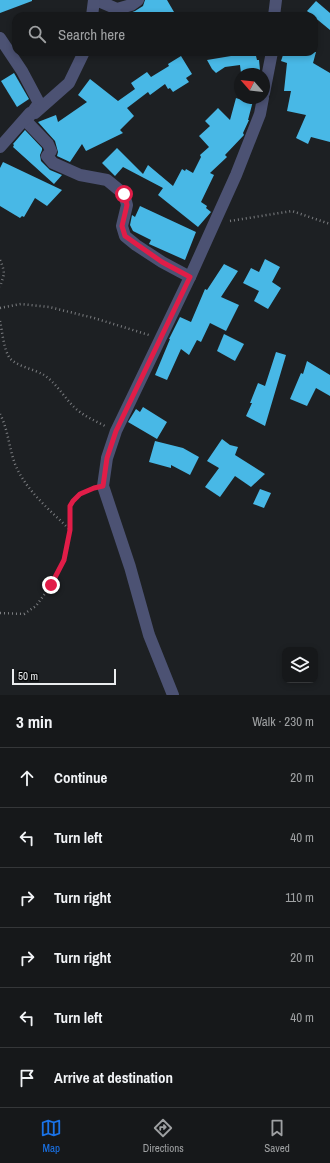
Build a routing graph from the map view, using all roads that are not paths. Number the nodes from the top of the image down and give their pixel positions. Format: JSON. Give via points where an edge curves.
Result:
{"nodes":[{"id":1,"x":95,"y":0,"type":"edge"},
{"id":2,"x":138,"y":0,"type":"edge"},
{"id":3,"x":276,"y":0,"type":"edge"},
{"id":4,"x":93,"y":12,"type":"edge"},
{"id":5,"x":274,"y":12,"type":"edge"},
{"id":6,"x":0,"y":38,"type":"edge"},
{"id":7,"x":82,"y":56,"type":"edge"},
{"id":8,"x":271,"y":56,"type":"edge"},
{"id":9,"x":269,"y":68,"type":"edge"},
{"id":10,"x":39,"y":103,"type":"junction"},
{"id":11,"x":262,"y":104,"type":"edge"},
{"id":12,"x":26,"y":121,"type":"junction"},
{"id":13,"x":0,"y":147,"type":"edge"},
{"id":14,"x":190,"y":277,"type":"junction"},
{"id":15,"x":172,"y":695,"type":"edge"}],
"edges":[{"from":1,"to":2,"type":"street","via":[[117,10]]},
{"from":1,"to":4,"type":"street"},
{"from":3,"to":5,"type":"street"},
{"from":6,"to":10,"type":"street"},
{"from":7,"to":12,"type":"street","via":[[69,83]]},
{"from":8,"to":9,"type":"street"},
{"from":10,"to":12,"type":"street"},
{"from":10,"to":13,"type":"street"},
{"from":11,"to":14,"type":"street","via":[[236,175]]},
{"from":12,"to":14,"type":"street","via":[[48,144],[51,151],[47,156],[53,163],[80,175],[107,180],[124,194],[127,205],[122,226],[125,236],[162,262]]},
{"from":14,"to":15,"type":"street","via":[[116,431],[107,458],[103,486],[130,567],[148,635]]}]}
